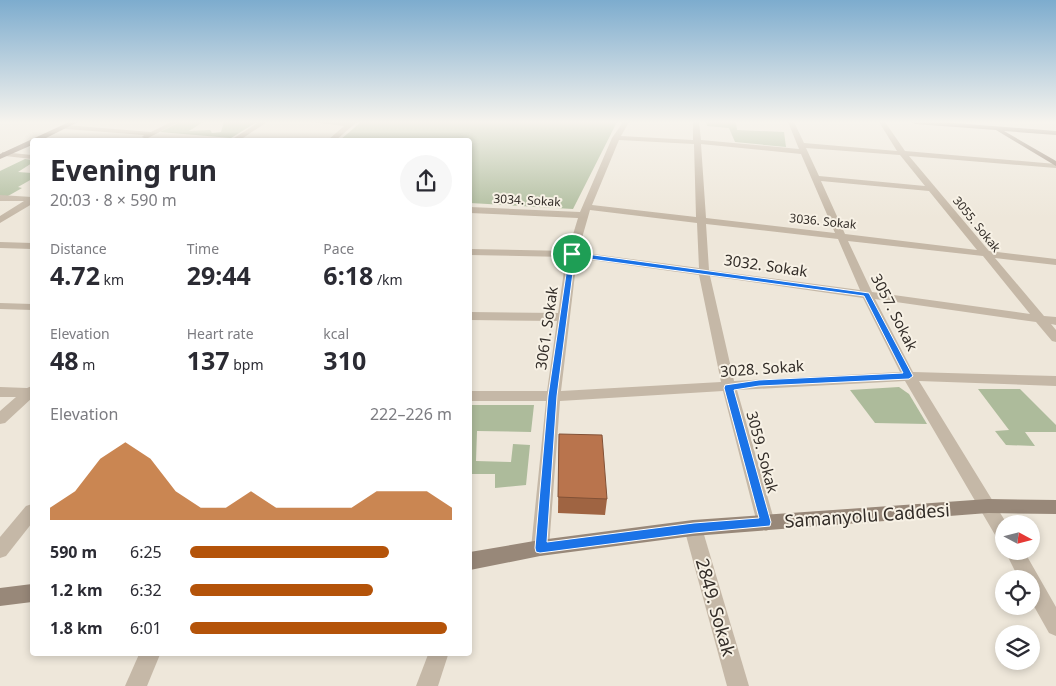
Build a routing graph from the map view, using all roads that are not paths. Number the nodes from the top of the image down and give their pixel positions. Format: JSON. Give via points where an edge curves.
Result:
{"nodes":[{"id":1,"x":609,"y":154,"type":"edge"},
{"id":2,"x":699,"y":154,"type":"edge"},
{"id":3,"x":806,"y":154,"type":"edge"},
{"id":4,"x":903,"y":154,"type":"joint"},
{"id":5,"x":1038,"y":154,"type":"edge"},
{"id":6,"x":3,"y":156,"type":"edge"},
{"id":7,"x":30,"y":157,"type":"edge"},
{"id":8,"x":1056,"y":165,"type":"edge"},
{"id":9,"x":816,"y":178,"type":"junction"},
{"id":10,"x":932,"y":189,"type":"junction"},
{"id":11,"x":0,"y":198,"type":"edge"},
{"id":12,"x":30,"y":199,"type":"edge"},
{"id":13,"x":30,"y":200,"type":"edge"},
{"id":14,"x":472,"y":210,"type":"edge"},
{"id":15,"x":585,"y":211,"type":"junction"},
{"id":16,"x":0,"y":220,"type":"edge"},
{"id":17,"x":702,"y":220,"type":"junction"},
{"id":18,"x":840,"y":236,"type":"junction"},
{"id":19,"x":0,"y":245,"type":"edge"},
{"id":20,"x":30,"y":246,"type":"edge"},
{"id":21,"x":472,"y":252,"type":"edge"},
{"id":22,"x":983,"y":252,"type":"junction"},
{"id":23,"x":572,"y":254,"type":"junction"},
{"id":24,"x":1056,"y":262,"type":"edge"},
{"id":25,"x":704,"y":272,"type":"junction"},
{"id":26,"x":867,"y":294,"type":"junction"},
{"id":27,"x":0,"y":306,"type":"edge"},
{"id":28,"x":30,"y":307,"type":"edge"},
{"id":29,"x":472,"y":316,"type":"edge"},
{"id":30,"x":565,"y":317,"type":"junction"},
{"id":31,"x":1038,"y":318,"type":"junction"},
{"id":32,"x":1056,"y":321,"type":"edge"},
{"id":33,"x":1056,"y":338,"type":"edge"},
{"id":34,"x":909,"y":376,"type":"junction"},
{"id":35,"x":1056,"y":381,"type":"edge"},
{"id":36,"x":729,"y":388,"type":"junction"},
{"id":37,"x":0,"y":392,"type":"edge"},
{"id":38,"x":30,"y":392,"type":"edge"},
{"id":39,"x":30,"y":394,"type":"edge"},
{"id":40,"x":472,"y":396,"type":"edge"},
{"id":41,"x":553,"y":396,"type":"junction"},
{"id":42,"x":0,"y":419,"type":"edge"},
{"id":43,"x":988,"y":506,"type":"junction"},
{"id":44,"x":1056,"y":507,"type":"edge"},
{"id":45,"x":30,"y":513,"type":"edge"},
{"id":46,"x":995,"y":518,"type":"edge"},
{"id":47,"x":766,"y":522,"type":"junction"},
{"id":48,"x":694,"y":528,"type":"junction"},
{"id":49,"x":540,"y":548,"type":"junction"},
{"id":50,"x":0,"y":550,"type":"edge"},
{"id":51,"x":472,"y":562,"type":"edge"},
{"id":52,"x":30,"y":593,"type":"edge"},
{"id":53,"x":0,"y":597,"type":"edge"},
{"id":54,"x":1040,"y":598,"type":"edge"},
{"id":55,"x":1056,"y":626,"type":"edge"},
{"id":56,"x":149,"y":656,"type":"edge"},
{"id":57,"x":438,"y":656,"type":"edge"},
{"id":58,"x":136,"y":686,"type":"edge"},
{"id":59,"x":427,"y":686,"type":"edge"},
{"id":60,"x":738,"y":686,"type":"edge"}],
"edges":[{"from":1,"to":15,"type":"street","name":"3061. Sokak"},
{"from":2,"to":17,"type":"street","name":"3059. Sokak"},
{"from":3,"to":9,"type":"street","name":"3057. Sokak"},
{"from":4,"to":8,"type":"street"},
{"from":4,"to":10,"type":"street","name":"3055. Sokak"},
{"from":5,"to":8,"type":"street"},
{"from":6,"to":7,"type":"street"},
{"from":9,"to":10,"type":"street"},
{"from":9,"to":18,"type":"street","name":"3057. Sokak"},
{"from":10,"to":22,"type":"street","name":"3055. Sokak"},
{"from":11,"to":12,"type":"street"},
{"from":13,"to":16,"type":"street"},
{"from":14,"to":15,"type":"street","name":"3034. Sokak"},
{"from":15,"to":17,"type":"street","name":"3036. Sokak"},
{"from":15,"to":23,"type":"street","name":"3061. Sokak"},
{"from":17,"to":18,"type":"street","name":"3036. Sokak"},
{"from":17,"to":25,"type":"street","name":"3059. Sokak"},
{"from":18,"to":22,"type":"street","name":"3036. Sokak"},
{"from":18,"to":26,"type":"street","name":"3057. Sokak"},
{"from":19,"to":20,"type":"street"},
{"from":21,"to":23,"type":"street","name":"3032. Sokak"},
{"from":22,"to":24,"type":"street","name":"3036. Sokak"},
{"from":22,"to":31,"type":"street","name":"3055. Sokak"},
{"from":23,"to":25,"type":"street","name":"3032. Sokak"},
{"from":23,"to":30,"type":"street","name":"3061. Sokak"},
{"from":25,"to":26,"type":"street","name":"3032. Sokak"},
{"from":25,"to":36,"type":"street","name":"3059. Sokak"},
{"from":26,"to":31,"type":"street","name":"3032. Sokak"},
{"from":26,"to":34,"type":"street","name":"3057. Sokak"},
{"from":27,"to":28,"type":"street"},
{"from":29,"to":30,"type":"street"},
{"from":30,"to":41,"type":"street","name":"3061. Sokak"},
{"from":31,"to":32,"type":"street","name":"3032. Sokak"},
{"from":31,"to":33,"type":"street","name":"3055. Sokak"},
{"from":34,"to":35,"type":"street","name":"3028. Sokak"},
{"from":34,"to":36,"type":"street","name":"3028. Sokak","via":[[759,383]]},
{"from":34,"to":43,"type":"street","name":"3057. Sokak"},
{"from":36,"to":41,"type":"street","name":"3028. Sokak"},
{"from":36,"to":47,"type":"street","name":"3059. Sokak"},
{"from":37,"to":38,"type":"street"},
{"from":39,"to":42,"type":"street"},
{"from":40,"to":41,"type":"street","name":"3028. Sokak"},
{"from":41,"to":49,"type":"street","name":"3061. Sokak"},
{"from":43,"to":44,"type":"street","name":"Samanyolu Caddesi"},
{"from":43,"to":46,"type":"street","name":"3057. Sokak"},
{"from":43,"to":47,"type":"street","name":"Samanyolu Caddesi"},
{"from":45,"to":50,"type":"street"},
{"from":47,"to":48,"type":"street","name":"Samanyolu Caddesi"},
{"from":48,"to":49,"type":"street","name":"Samanyolu Caddesi"},
{"from":48,"to":60,"type":"street","name":"2849. Sokak"},
{"from":49,"to":51,"type":"street","name":"Samanyolu Caddesi"},
{"from":52,"to":53,"type":"street"},
{"from":54,"to":55,"type":"street"},
{"from":56,"to":58,"type":"street"},
{"from":57,"to":59,"type":"street"}]}
